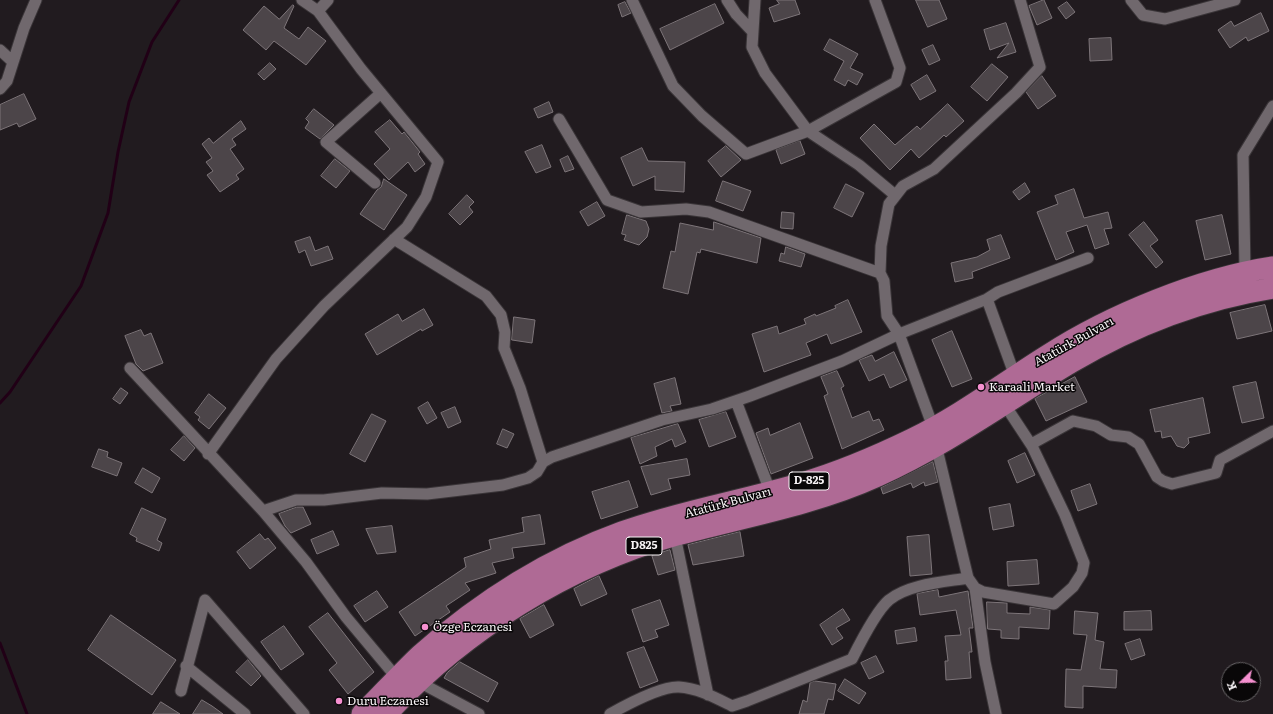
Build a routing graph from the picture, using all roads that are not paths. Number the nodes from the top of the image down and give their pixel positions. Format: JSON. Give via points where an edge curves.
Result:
{"nodes":[{"id":1,"x":36,"y":0,"type":"edge"},
{"id":2,"x":302,"y":0,"type":"edge"},
{"id":3,"x":328,"y":0,"type":"edge"},
{"id":4,"x":632,"y":0,"type":"edge"},
{"id":5,"x":727,"y":0,"type":"edge"},
{"id":6,"x":756,"y":0,"type":"edge"},
{"id":7,"x":875,"y":0,"type":"edge"},
{"id":8,"x":1020,"y":0,"type":"edge"},
{"id":9,"x":1131,"y":0,"type":"edge"},
{"id":10,"x":1234,"y":0,"type":"edge"},
{"id":11,"x":318,"y":11,"type":"junction"},
{"id":12,"x":753,"y":32,"type":"junction"},
{"id":13,"x":0,"y":50,"type":"edge"},
{"id":14,"x":13,"y":62,"type":"junction"},
{"id":15,"x":0,"y":89,"type":"edge"},
{"id":16,"x":381,"y":93,"type":"junction"},
{"id":17,"x":1273,"y":106,"type":"edge"},
{"id":18,"x":559,"y":119,"type":"dead end"},
{"id":19,"x":808,"y":131,"type":"junction"},
{"id":20,"x":376,"y":183,"type":"dead end"},
{"id":21,"x":895,"y":195,"type":"junction"},
{"id":22,"x":394,"y":239,"type":"junction"},
{"id":23,"x":1088,"y":258,"type":"dead end"},
{"id":24,"x":1273,"y":267,"type":"edge"},
{"id":25,"x":1246,"y":272,"type":"junction"},
{"id":26,"x":880,"y":273,"type":"junction"},
{"id":27,"x":1273,"y":288,"type":"edge"},
{"id":28,"x":987,"y":298,"type":"junction"},
{"id":29,"x":899,"y":334,"type":"junction"},
{"id":30,"x":130,"y":368,"type":"dead end"},
{"id":31,"x":1015,"y":376,"type":"junction"},
{"id":32,"x":736,"y":401,"type":"junction"},
{"id":33,"x":1005,"y":405,"type":"junction"},
{"id":34,"x":1273,"y":431,"type":"edge"},
{"id":35,"x":935,"y":436,"type":"junction"},
{"id":36,"x":1032,"y":446,"type":"junction"},
{"id":37,"x":208,"y":454,"type":"junction"},
{"id":38,"x":543,"y":462,"type":"junction"},
{"id":39,"x":770,"y":491,"type":"junction"},
{"id":40,"x":263,"y":511,"type":"junction"},
{"id":41,"x":675,"y":536,"type":"junction"},
{"id":42,"x":968,"y":578,"type":"junction"},
{"id":43,"x":975,"y":588,"type":"junction"},
{"id":44,"x":186,"y":666,"type":"junction"},
{"id":45,"x":397,"y":678,"type":"junction"},
{"id":46,"x":419,"y":682,"type":"junction"},
{"id":47,"x":181,"y":691,"type":"dead end"},
{"id":48,"x":708,"y":695,"type":"junction"},
{"id":49,"x":245,"y":714,"type":"edge"},
{"id":50,"x":304,"y":714,"type":"edge"},
{"id":51,"x":362,"y":714,"type":"edge"},
{"id":52,"x":387,"y":714,"type":"edge"},
{"id":53,"x":479,"y":714,"type":"edge"},
{"id":54,"x":610,"y":714,"type":"edge"},
{"id":55,"x":996,"y":714,"type":"edge"}],
"edges":[{"from":1,"to":14,"type":"street"},
{"from":2,"to":11,"type":"street"},
{"from":3,"to":11,"type":"street"},
{"from":4,"to":19,"type":"street","via":[[673,86],[702,116],[746,154]]},
{"from":5,"to":12,"type":"street"},
{"from":6,"to":12,"type":"street"},
{"from":7,"to":19,"type":"street","via":[[900,68],[896,82]]},
{"from":8,"to":21,"type":"street","via":[[1040,67],[1016,93],[934,169],[903,186]]},
{"from":9,"to":10,"type":"street","via":[[1143,15],[1165,19]]},
{"from":11,"to":16,"type":"street"},
{"from":12,"to":19,"type":"street","via":[[752,47],[765,74]]},
{"from":13,"to":14,"type":"street"},
{"from":14,"to":15,"type":"street","via":[[7,81]]},
{"from":16,"to":20,"type":"street","via":[[326,142]]},
{"from":16,"to":22,"type":"street","via":[[438,162],[426,196],[407,227]]},
{"from":17,"to":25,"type":"street","via":[[1242,155]]},
{"from":18,"to":26,"type":"street","via":[[607,200],[641,212],[686,209],[709,212]]},
{"from":19,"to":21,"type":"street","via":[[859,165]]},
{"from":21,"to":26,"type":"street","via":[[886,216]]},
{"from":22,"to":37,"type":"street","via":[[324,306],[276,359]]},
{"from":22,"to":38,"type":"street","via":[[486,296],[501,315],[505,332],[504,348],[520,388]]},
{"from":23,"to":28,"type":"street"},
{"from":24,"to":25,"type":"highway","name":"Atatürk Bulvarı","number":"D-825"},
{"from":25,"to":31,"type":"highway","name":"Atatürk Bulvarı","number":"D-825","via":[[1178,292],[1125,314],[1077,338]]},
{"from":26,"to":29,"type":"street","via":[[884,281],[887,316]]},
{"from":27,"to":33,"type":"highway","name":"Atatürk Bulvarı","number":"D-825","via":[[1238,295],[1151,324],[1084,356]]},
{"from":28,"to":29,"type":"street"},
{"from":28,"to":31,"type":"street"},
{"from":29,"to":32,"type":"street","via":[[842,361]]},
{"from":29,"to":35,"type":"street"},
{"from":30,"to":37,"type":"street"},
{"from":31,"to":35,"type":"highway","name":"Atatürk Bulvarı","number":"D-825"},
{"from":32,"to":38,"type":"street","via":[[626,432]]},
{"from":32,"to":39,"type":"street"},
{"from":33,"to":35,"type":"highway","name":"Atatürk Bulvarı","number":"D-825"},
{"from":33,"to":36,"type":"street"},
{"from":34,"to":36,"type":"street","via":[[1220,460],[1216,473],[1172,484],[1157,477],[1139,444],[1128,437],[1111,435],[1096,426],[1073,421]]},
{"from":35,"to":39,"type":"highway","name":"Atatürk Bulvarı","number":"D-825","via":[[913,438],[855,464],[800,484]]},
{"from":35,"to":41,"type":"highway","name":"Atatürk Bulvarı","number":"D825","via":[[878,476],[834,493],[796,506]]},
{"from":35,"to":42,"type":"street"},
{"from":36,"to":43,"type":"street","via":[[1065,515],[1084,563],[1082,574],[1073,587],[1054,604],[983,592]]},
{"from":37,"to":40,"type":"street"},
{"from":38,"to":40,"type":"street","via":[[537,472],[528,478],[502,485],[427,494],[382,493],[324,500],[296,500]]},
{"from":39,"to":45,"type":"highway","name":"Atatürk Bulvarı","number":"D-825","via":[[625,531],[545,566],[474,611]]},
{"from":40,"to":45,"type":"street"},
{"from":41,"to":46,"type":"highway","name":"Atatürk Bulvarı","number":"D825","via":[[587,568],[537,594],[452,653]]},
{"from":41,"to":48,"type":"street"},
{"from":42,"to":43,"type":"street"},
{"from":42,"to":48,"type":"street","via":[[915,588],[889,600],[869,628],[852,659],[732,706]]},
{"from":43,"to":55,"type":"street","via":[[985,662]]},
{"from":44,"to":47,"type":"street"},
{"from":44,"to":49,"type":"street"},
{"from":44,"to":50,"type":"street","via":[[205,600]]},
{"from":45,"to":51,"type":"highway","name":"Atatürk Bulvarı","number":"D-825"},
{"from":46,"to":52,"type":"highway","name":"Atatürk Bulvarı","number":"D825"},
{"from":46,"to":53,"type":"street"},
{"from":48,"to":54,"type":"street","via":[[678,687],[656,693]]}]}
